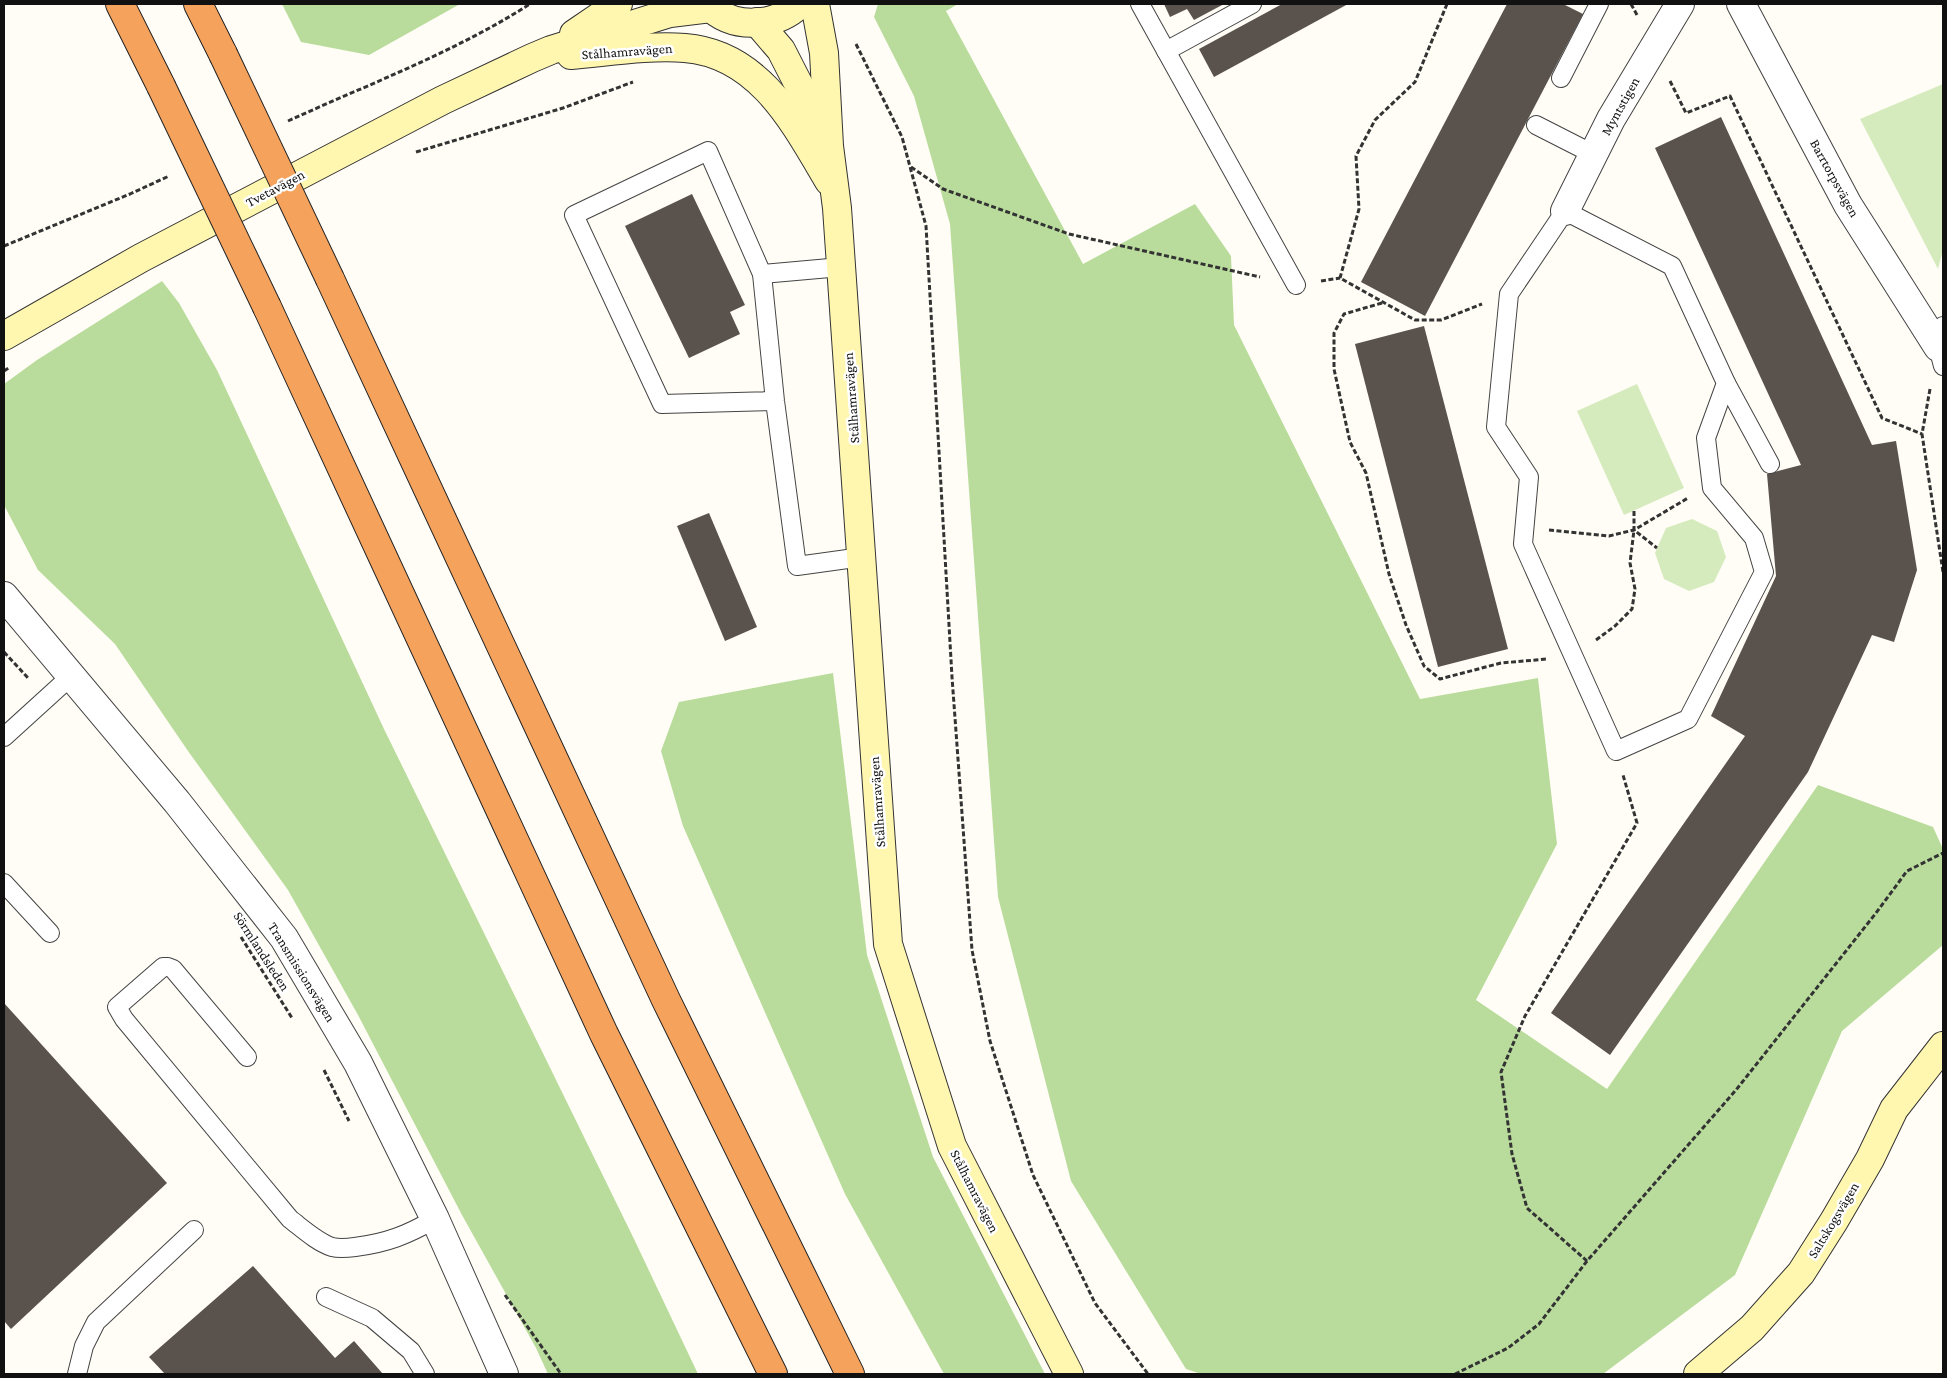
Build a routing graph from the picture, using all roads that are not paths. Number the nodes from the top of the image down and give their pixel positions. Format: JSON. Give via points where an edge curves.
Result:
{"nodes":[{"id":1,"x":120,"y":4,"type":"edge"},
{"id":2,"x":198,"y":4,"type":"edge"},
{"id":3,"x":618,"y":4,"type":"edge"},
{"id":4,"x":800,"y":4,"type":"edge"},
{"id":5,"x":815,"y":4,"type":"edge"},
{"id":6,"x":1140,"y":4,"type":"edge"},
{"id":7,"x":1252,"y":4,"type":"edge"},
{"id":8,"x":1598,"y":4,"type":"edge"},
{"id":9,"x":1680,"y":4,"type":"edge"},
{"id":10,"x":1742,"y":4,"type":"edge"},
{"id":11,"x":709,"y":6,"type":"edge"},
{"id":12,"x":757,"y":22,"type":"junction"},
{"id":13,"x":1166,"y":51,"type":"junction"},
{"id":14,"x":542,"y":54,"type":"junction"},
{"id":15,"x":1561,"y":78,"type":"dead end"},
{"id":16,"x":1536,"y":125,"type":"dead end"},
{"id":17,"x":829,"y":146,"type":"junction"},
{"id":18,"x":1594,"y":154,"type":"junction"},
{"id":19,"x":835,"y":192,"type":"junction"},
{"id":20,"x":1565,"y":211,"type":"junction"},
{"id":21,"x":841,"y":267,"type":"junction"},
{"id":22,"x":762,"y":274,"type":"junction"},
{"id":23,"x":1296,"y":285,"type":"road end"},
{"id":24,"x":4,"y":336,"type":"edge"},
{"id":25,"x":1942,"y":346,"type":"edge"},
{"id":26,"x":1726,"y":383,"type":"junction"},
{"id":27,"x":775,"y":400,"type":"junction"},
{"id":28,"x":1770,"y":464,"type":"dead end"},
{"id":29,"x":862,"y":557,"type":"junction"},
{"id":30,"x":4,"y":596,"type":"edge"},
{"id":31,"x":70,"y":677,"type":"junction"},
{"id":32,"x":4,"y":737,"type":"edge"},
{"id":33,"x":4,"y":883,"type":"edge"},
{"id":34,"x":50,"y":933,"type":"dead end"},
{"id":35,"x":1943,"y":1046,"type":"edge"},
{"id":36,"x":247,"y":1057,"type":"dead end"},
{"id":37,"x":435,"y":1219,"type":"junction"},
{"id":38,"x":194,"y":1230,"type":"dead end"},
{"id":39,"x":326,"y":1297,"type":"dead end"},
{"id":40,"x":77,"y":1374,"type":"edge"},
{"id":41,"x":425,"y":1374,"type":"edge"},
{"id":42,"x":504,"y":1374,"type":"edge"},
{"id":43,"x":773,"y":1374,"type":"edge"},
{"id":44,"x":850,"y":1374,"type":"edge"},
{"id":45,"x":1069,"y":1374,"type":"edge"},
{"id":46,"x":1698,"y":1374,"type":"edge"}],
"edges":[{"from":1,"to":43,"type":"highway","bridge":true,"via":[[268,307],[604,1034]]},
{"from":2,"to":44,"type":"highway","bridge":true,"via":[[330,279],[666,1000]]},
{"from":3,"to":14,"type":"main road","name":"Tvetavägen"},
{"from":4,"to":12,"type":"main road","via":[[783,16]]},
{"from":5,"to":17,"type":"main road","name":"Stålhamravägen","via":[[824,53]]},
{"from":6,"to":13,"type":"lane"},
{"from":7,"to":13,"type":"lane"},
{"from":8,"to":15,"type":"lane"},
{"from":9,"to":18,"type":"street","name":"Myntstigen","via":[[1611,119]]},
{"from":10,"to":25,"type":"street","name":"Barrtorpsvägen","via":[[1848,205]]},
{"from":11,"to":12,"type":"main road","via":[[732,19],[744,23]]},
{"from":11,"to":14,"type":"main road","name":"Tvetavägen","via":[[670,13]]},
{"from":12,"to":17,"type":"main road","name":"Stålhamravägen","via":[[781,50]]},
{"from":13,"to":23,"type":"lane"},
{"from":14,"to":19,"type":"main road","name":"Stålhamravägen","via":[[686,48],[720,57],[748,71],[771,92],[795,124]]},
{"from":14,"to":24,"type":"main road","name":"Tvetavägen","via":[[443,100],[141,258]]},
{"from":16,"to":18,"type":"lane"},
{"from":17,"to":19,"type":"main road","name":"Stålhamravägen"},
{"from":18,"to":20,"type":"street","name":"Myntstigen"},
{"from":19,"to":21,"type":"main road","name":"Stålhamravägen"},
{"from":20,"to":26,"type":"lane","via":[[1672,266]]},
{"from":20,"to":26,"type":"lane","via":[[1509,294],[1496,427],[1529,476],[1523,544],[1616,751],[1688,719],[1764,572],[1754,538],[1712,488],[1706,438]]},
{"from":21,"to":22,"type":"lane"},
{"from":21,"to":29,"type":"main road","name":"Stålhamravägen"},
{"from":22,"to":27,"type":"lane"},
{"from":22,"to":27,"type":"lane","via":[[708,151],[574,215],[662,404]]},
{"from":26,"to":28,"type":"lane"},
{"from":27,"to":29,"type":"lane","via":[[797,566]]},
{"from":29,"to":45,"type":"main road","name":"Stålhamravägen","via":[[888,944],[952,1146]]},
{"from":30,"to":31,"type":"street","name":"Transmissionsvägen"},
{"from":31,"to":32,"type":"lane"},
{"from":31,"to":37,"type":"street","name":"Transmissionsvägen","via":[[177,802],[284,938],[358,1063]]},
{"from":33,"to":34,"type":"lane"},
{"from":35,"to":46,"type":"main road","name":"Saltskogsvägen","via":[[1894,1109],[1870,1160],[1801,1273],[1752,1328]]},
{"from":36,"to":37,"type":"lane","via":[[168,966],[163,966],[117,1007],[290,1219],[316,1239],[333,1247],[368,1246],[407,1235]]},
{"from":37,"to":42,"type":"street","name":"Transmissionsvägen"},
{"from":38,"to":40,"type":"lane","via":[[96,1322],[84,1346]]},
{"from":39,"to":41,"type":"lane","via":[[372,1318],[411,1351]]}]}
